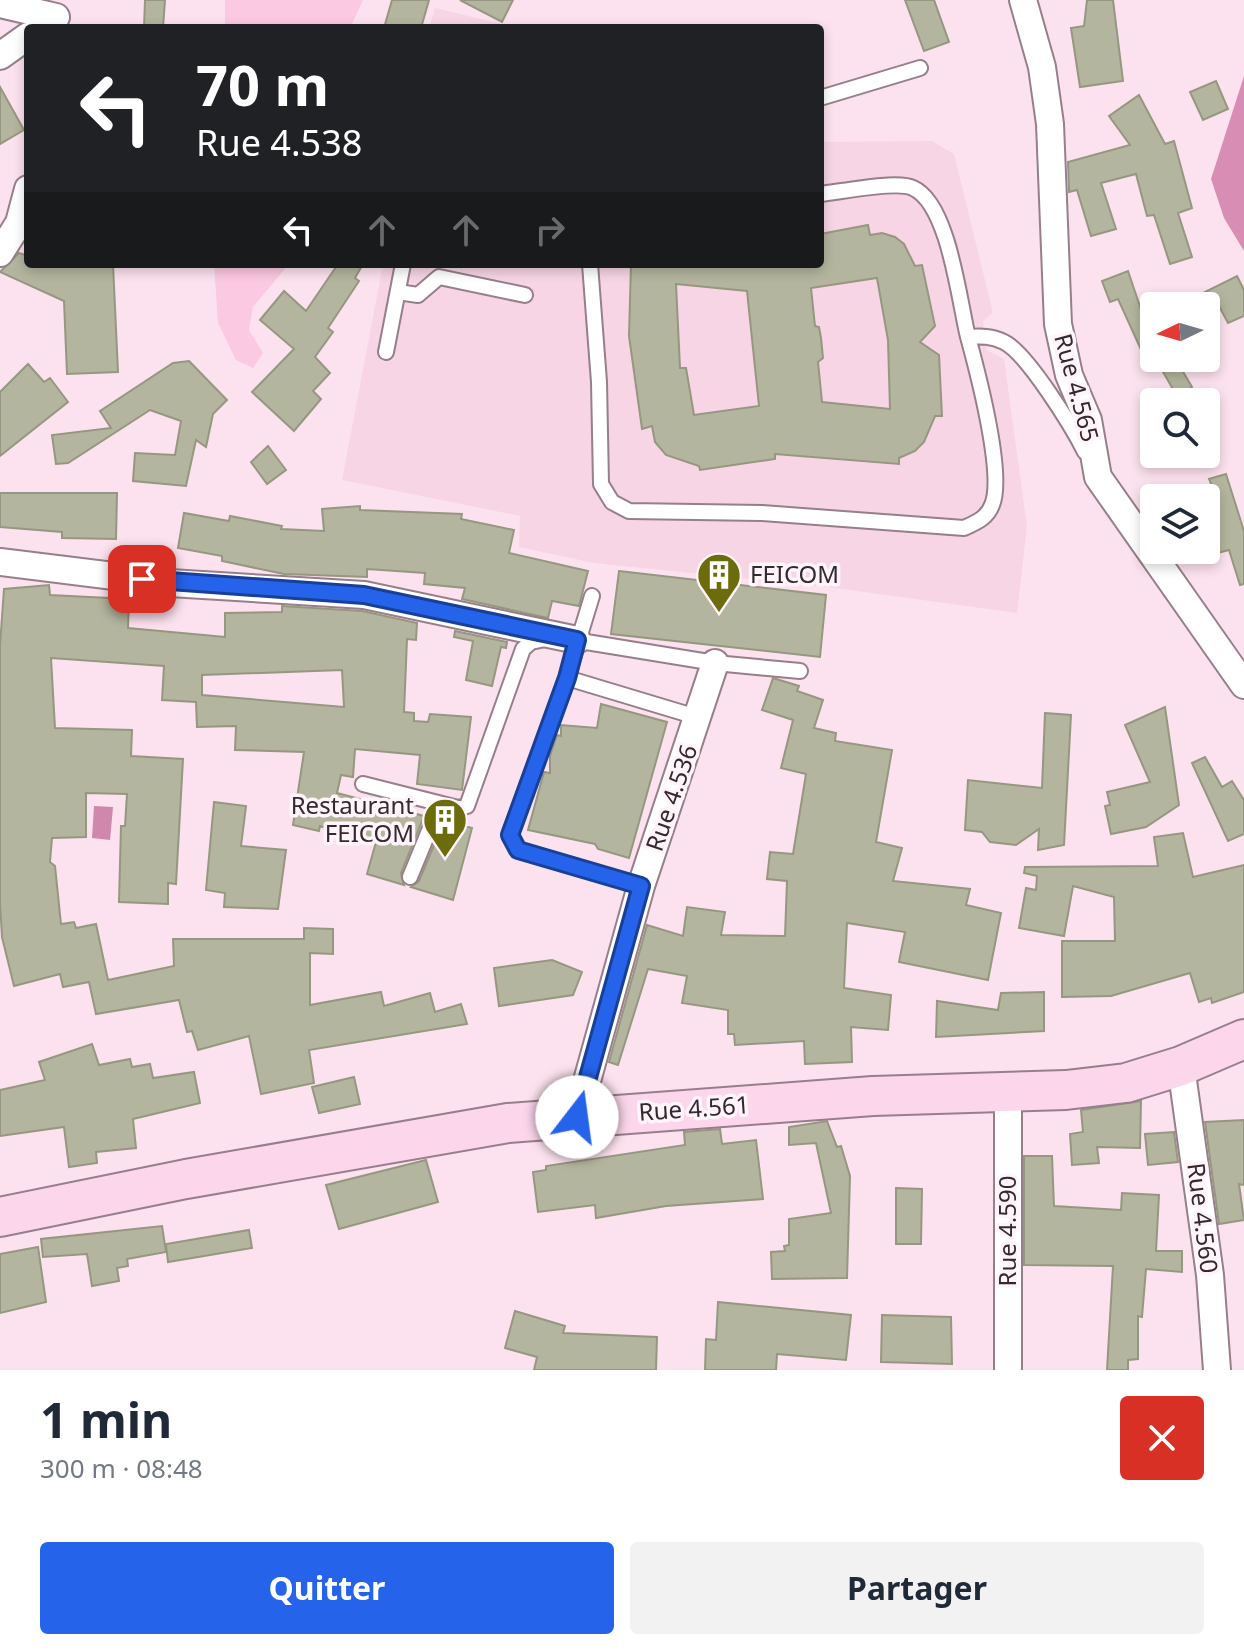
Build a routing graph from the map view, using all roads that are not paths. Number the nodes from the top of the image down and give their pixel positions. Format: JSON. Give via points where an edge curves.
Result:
{"nodes":[{"id":1,"x":1023,"y":0,"type":"edge"},
{"id":2,"x":0,"y":4,"type":"edge"},
{"id":3,"x":52,"y":18,"type":"edge"},
{"id":4,"x":24,"y":39,"type":"edge"},
{"id":5,"x":0,"y":56,"type":"edge"},
{"id":6,"x":920,"y":68,"type":"dead end"},
{"id":7,"x":824,"y":97,"type":"edge"},
{"id":8,"x":824,"y":194,"type":"edge"},
{"id":9,"x":24,"y":204,"type":"edge"},
{"id":10,"x":0,"y":253,"type":"edge"},
{"id":11,"x":402,"y":268,"type":"edge"},
{"id":12,"x":590,"y":268,"type":"edge"},
{"id":13,"x":398,"y":292,"type":"junction"},
{"id":14,"x":525,"y":295,"type":"dead end"},
{"id":15,"x":968,"y":337,"type":"junction"},
{"id":16,"x":386,"y":352,"type":"dead end"},
{"id":17,"x":1098,"y":477,"type":"junction"},
{"id":18,"x":0,"y":562,"type":"edge"},
{"id":19,"x":592,"y":596,"type":"dead end"},
{"id":20,"x":577,"y":640,"type":"junction"},
{"id":21,"x":715,"y":663,"type":"junction"},
{"id":22,"x":800,"y":671,"type":"dead end"},
{"id":23,"x":567,"y":678,"type":"junction"},
{"id":24,"x":1244,"y":685,"type":"edge"},
{"id":25,"x":700,"y":718,"type":"junction"},
{"id":26,"x":363,"y":784,"type":"dead end"},
{"id":27,"x":440,"y":804,"type":"junction"},
{"id":28,"x":410,"y":877,"type":"dead end"},
{"id":29,"x":641,"y":886,"type":"junction"},
{"id":30,"x":1244,"y":1039,"type":"edge"},
{"id":31,"x":1181,"y":1066,"type":"junction"},
{"id":32,"x":1008,"y":1092,"type":"junction"},
{"id":33,"x":577,"y":1117,"type":"junction"},
{"id":34,"x":0,"y":1217,"type":"edge"},
{"id":35,"x":1008,"y":1370,"type":"edge"},
{"id":36,"x":1217,"y":1370,"type":"edge"}],
"edges":[{"from":1,"to":17,"type":"street","name":"Rue 4.565","via":[[1042,67],[1050,124],[1058,324],[1069,375],[1088,420]]},
{"from":2,"to":3,"type":"street"},
{"from":4,"to":5,"type":"street"},
{"from":6,"to":7,"type":"lane"},
{"from":8,"to":15,"type":"lane","via":[[911,186],[929,199],[945,236]]},
{"from":9,"to":10,"type":"street"},
{"from":11,"to":13,"type":"lane"},
{"from":12,"to":15,"type":"lane","via":[[601,484],[612,502],[629,511],[762,513],[964,528],[983,520],[997,490],[981,384]]},
{"from":13,"to":14,"type":"lane","via":[[418,295],[439,277]]},
{"from":13,"to":16,"type":"lane"},
{"from":15,"to":17,"type":"lane","via":[[986,335],[1008,343],[1064,411]]},
{"from":17,"to":24,"type":"street","name":"Rue 4.565"},
{"from":18,"to":20,"type":"street","via":[[198,585],[364,595]]},
{"from":19,"to":20,"type":"lane"},
{"from":20,"to":21,"type":"lane"},
{"from":20,"to":23,"type":"lane"},
{"from":20,"to":27,"type":"lane","via":[[541,639],[523,649],[467,806]]},
{"from":21,"to":22,"type":"lane"},
{"from":21,"to":25,"type":"street","name":"Rue 4.536"},
{"from":23,"to":25,"type":"lane"},
{"from":23,"to":29,"type":"lane","via":[[510,835],[512,844]]},
{"from":25,"to":29,"type":"street","name":"Rue 4.536"},
{"from":26,"to":27,"type":"lane"},
{"from":27,"to":28,"type":"lane"},
{"from":29,"to":33,"type":"street","name":"Rue 4.536"},
{"from":30,"to":31,"type":"main road","name":"Rue 4.561"},
{"from":31,"to":32,"type":"main road","name":"Rue 4.561","via":[[1126,1083]]},
{"from":31,"to":36,"type":"street","name":"Rue 4.560","via":[[1210,1275]]},
{"from":32,"to":33,"type":"main road","name":"Rue 4.561"},
{"from":32,"to":35,"type":"street","name":"Rue 4.590"},
{"from":33,"to":34,"type":"main road","name":"Rue 4.561","via":[[508,1123]]}]}
